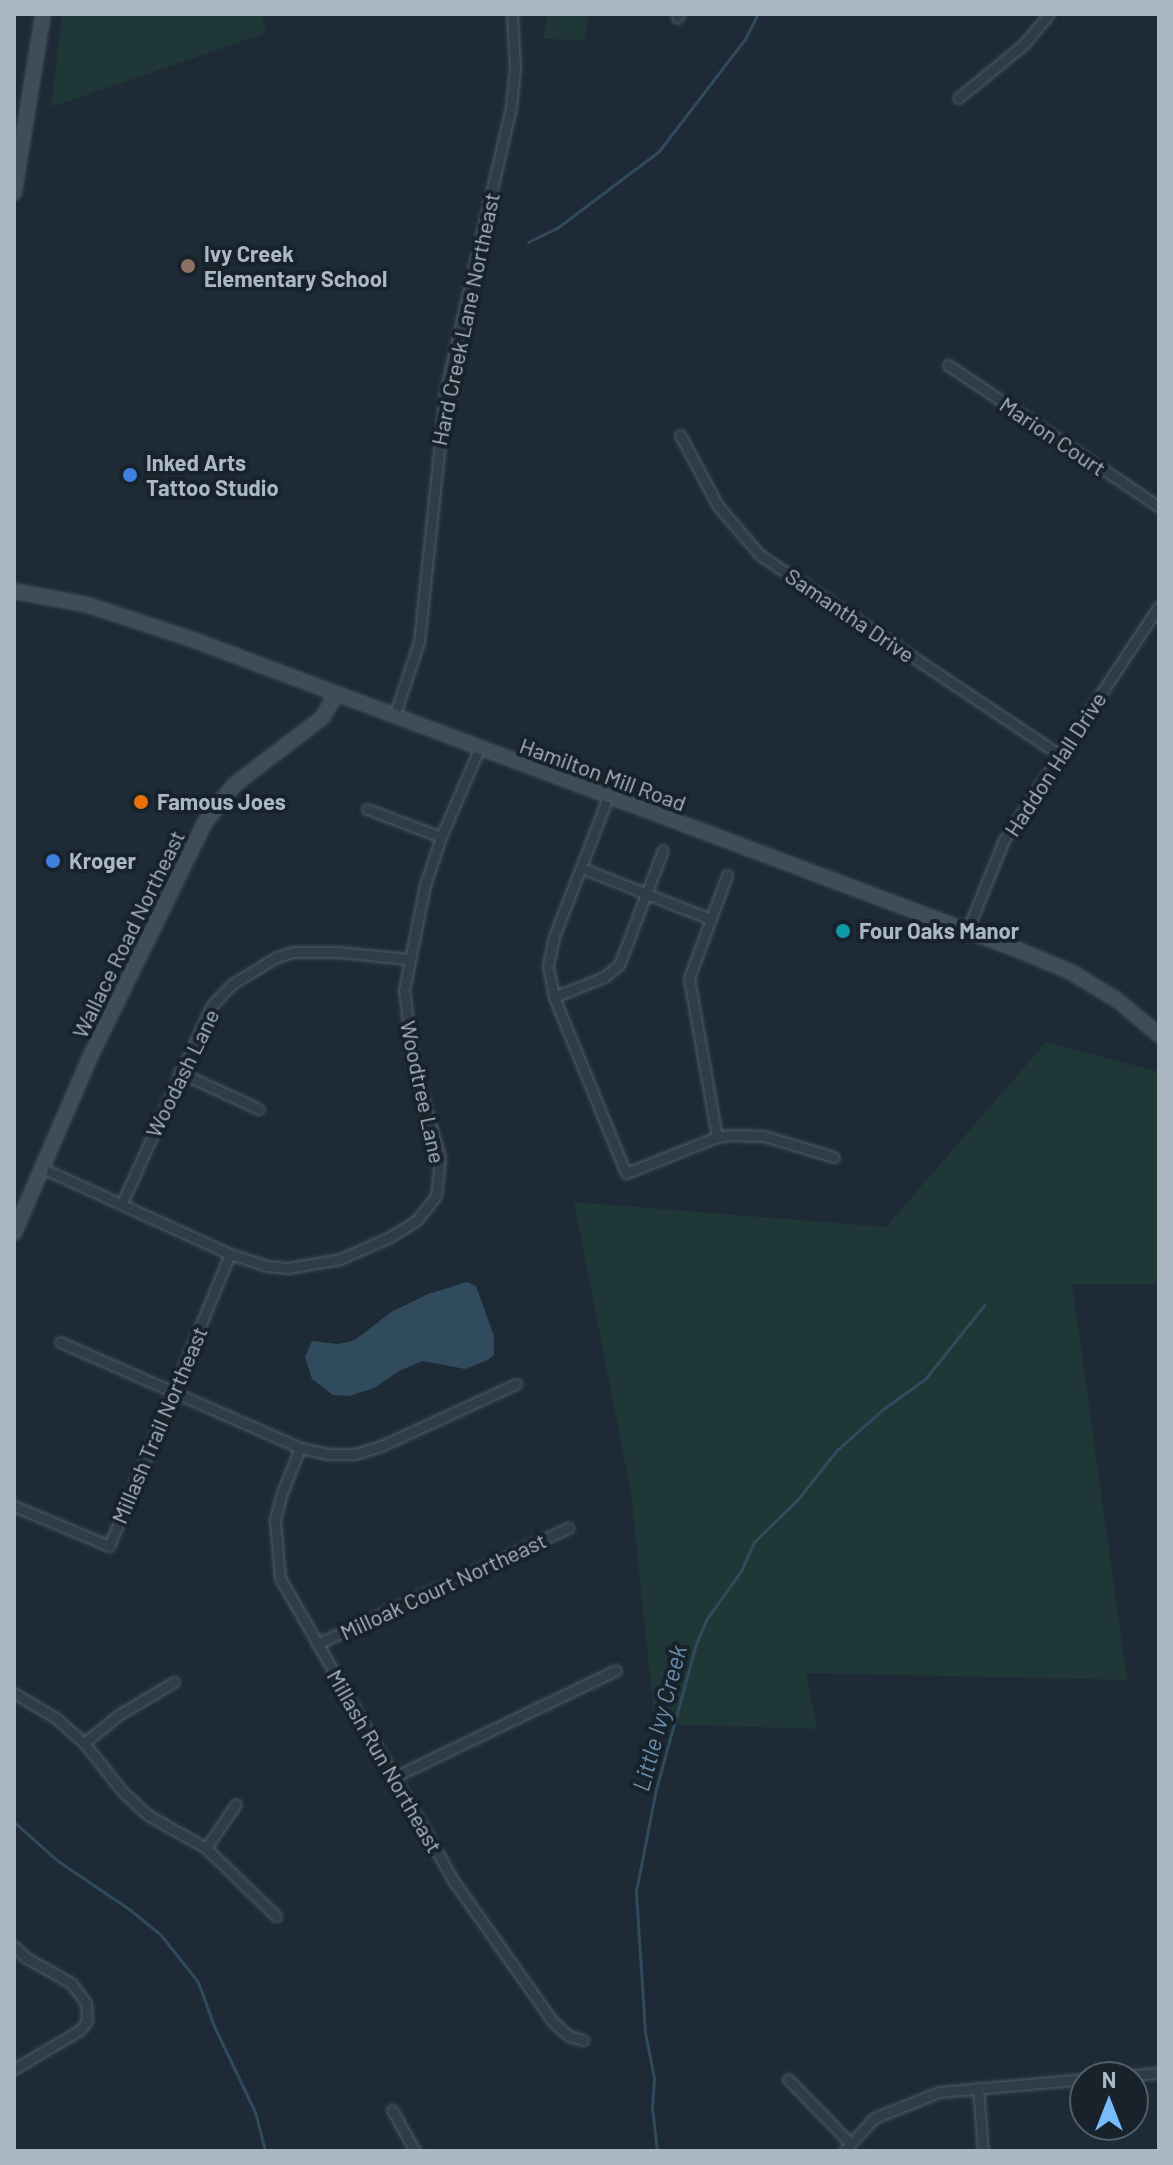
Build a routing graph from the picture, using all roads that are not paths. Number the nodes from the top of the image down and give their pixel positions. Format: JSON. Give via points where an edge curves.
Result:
{"nodes":[{"id":1,"x":43,"y":14,"type":"edge"},
{"id":2,"x":512,"y":14,"type":"edge"},
{"id":3,"x":1049,"y":14,"type":"edge"},
{"id":4,"x":958,"y":98,"type":"dead end"},
{"id":5,"x":18,"y":153,"type":"edge"},
{"id":6,"x":14,"y":193,"type":"edge"},
{"id":7,"x":948,"y":365,"type":"dead end"},
{"id":8,"x":680,"y":435,"type":"dead end"},
{"id":9,"x":1159,"y":507,"type":"edge"},
{"id":10,"x":14,"y":591,"type":"edge"},
{"id":11,"x":1159,"y":606,"type":"edge"},
{"id":12,"x":336,"y":694,"type":"junction"},
{"id":13,"x":394,"y":717,"type":"junction"},
{"id":14,"x":479,"y":749,"type":"junction"},
{"id":15,"x":1060,"y":755,"type":"junction"},
{"id":16,"x":608,"y":797,"type":"junction"},
{"id":17,"x":367,"y":809,"type":"dead end"},
{"id":18,"x":441,"y":837,"type":"junction"},
{"id":19,"x":663,"y":850,"type":"dead end"},
{"id":20,"x":582,"y":868,"type":"junction"},
{"id":21,"x":727,"y":875,"type":"dead end"},
{"id":22,"x":647,"y":894,"type":"junction"},
{"id":23,"x":710,"y":919,"type":"junction"},
{"id":24,"x":967,"y":931,"type":"junction"},
{"id":25,"x":409,"y":959,"type":"junction"},
{"id":26,"x":554,"y":997,"type":"junction"},
{"id":27,"x":1159,"y":1035,"type":"edge"},
{"id":28,"x":179,"y":1072,"type":"junction"},
{"id":29,"x":259,"y":1109,"type":"dead end"},
{"id":30,"x":717,"y":1137,"type":"junction"},
{"id":31,"x":834,"y":1157,"type":"dead end"},
{"id":32,"x":42,"y":1168,"type":"junction"},
{"id":33,"x":122,"y":1203,"type":"junction"},
{"id":34,"x":14,"y":1233,"type":"edge"},
{"id":35,"x":230,"y":1254,"type":"junction"},
{"id":36,"x":60,"y":1342,"type":"dead end"},
{"id":37,"x":516,"y":1384,"type":"dead end"},
{"id":38,"x":174,"y":1391,"type":"junction"},
{"id":39,"x":300,"y":1448,"type":"junction"},
{"id":40,"x":14,"y":1506,"type":"edge"},
{"id":41,"x":568,"y":1528,"type":"dead end"},
{"id":42,"x":317,"y":1644,"type":"junction"},
{"id":43,"x":616,"y":1670,"type":"dead end"},
{"id":44,"x":174,"y":1682,"type":"dead end"},
{"id":45,"x":14,"y":1693,"type":"edge"},
{"id":46,"x":84,"y":1743,"type":"junction"},
{"id":47,"x":394,"y":1777,"type":"junction"},
{"id":48,"x":236,"y":1804,"type":"dead end"},
{"id":49,"x":206,"y":1848,"type":"junction"},
{"id":50,"x":276,"y":1916,"type":"dead end"},
{"id":51,"x":14,"y":1946,"type":"edge"},
{"id":52,"x":583,"y":2040,"type":"dead end"},
{"id":53,"x":14,"y":2069,"type":"edge"},
{"id":54,"x":788,"y":2079,"type":"dead end"},
{"id":55,"x":1069,"y":2080,"type":"edge"},
{"id":56,"x":978,"y":2088,"type":"junction"},
{"id":57,"x":392,"y":2110,"type":"dead end"},
{"id":58,"x":847,"y":2147,"type":"edge"},
{"id":59,"x":415,"y":2151,"type":"edge"},
{"id":60,"x":983,"y":2151,"type":"edge"}],
"edges":[{"from":1,"to":5,"type":"main road"},
{"from":2,"to":13,"type":"street","name":"Hard Creek Lane Northeast","via":[[511,106],[445,393],[419,642]]},
{"from":3,"to":4,"type":"street","via":[[1023,45]]},
{"from":5,"to":6,"type":"main road"},
{"from":7,"to":9,"type":"street","name":"Marion Court"},
{"from":8,"to":15,"type":"street","name":"Samantha Drive","via":[[718,506],[760,555]]},
{"from":10,"to":12,"type":"main road","name":"Hamilton Mill Road","via":[[69,600],[145,623]]},
{"from":11,"to":15,"type":"street","name":"Haddon Hall Drive"},
{"from":12,"to":13,"type":"main road","name":"Hamilton Mill Road"},
{"from":12,"to":32,"type":"main road","name":"Wallace Road Northeast","via":[[323,717],[234,785],[204,824]]},
{"from":13,"to":14,"type":"main road","name":"Hamilton Mill Road"},
{"from":14,"to":16,"type":"main road","name":"Hamilton Mill Road"},
{"from":14,"to":18,"type":"street","name":"Woodtree Lane"},
{"from":15,"to":24,"type":"street","name":"Haddon Hall Drive","via":[[1004,840]]},
{"from":16,"to":20,"type":"street"},
{"from":16,"to":24,"type":"main road","name":"Hamilton Mill Road"},
{"from":17,"to":18,"type":"street"},
{"from":18,"to":25,"type":"street","name":"Woodtree Lane"},
{"from":19,"to":22,"type":"street"},
{"from":20,"to":22,"type":"street"},
{"from":20,"to":26,"type":"street","via":[[549,952]]},
{"from":21,"to":23,"type":"street"},
{"from":22,"to":23,"type":"street"},
{"from":22,"to":26,"type":"street","via":[[613,972]]},
{"from":23,"to":30,"type":"street","via":[[693,962],[689,992]]},
{"from":24,"to":27,"type":"main road","name":"Hamilton Mill Road","via":[[1071,972],[1117,1000]]},
{"from":25,"to":28,"type":"street","name":"Woodash Lane","via":[[309,951],[277,957],[232,984],[212,1005]]},
{"from":25,"to":35,"type":"street","name":"Woodtree Lane","via":[[404,990],[409,1042],[440,1158],[436,1196],[417,1220],[340,1259],[288,1268]]},
{"from":26,"to":30,"type":"street","via":[[626,1173]]},
{"from":28,"to":29,"type":"street"},
{"from":28,"to":33,"type":"street","name":"Woodash Lane"},
{"from":30,"to":31,"type":"street","via":[[764,1136]]},
{"from":32,"to":33,"type":"street","name":"Woodtree Lane"},
{"from":32,"to":34,"type":"main road","name":"Wallace Road Northeast"},
{"from":33,"to":35,"type":"street","name":"Woodtree Lane"},
{"from":35,"to":38,"type":"street","name":"Millash Trail Northeast"},
{"from":36,"to":38,"type":"street"},
{"from":37,"to":39,"type":"street","via":[[355,1454]]},
{"from":38,"to":39,"type":"street"},
{"from":38,"to":40,"type":"street","name":"Millash Trail Northeast","via":[[109,1546]]},
{"from":39,"to":42,"type":"street","name":"Millash Run Northeast","via":[[282,1493],[275,1547],[280,1578]]},
{"from":41,"to":42,"type":"street","name":"Milloak Court Northeast"},
{"from":42,"to":47,"type":"street","name":"Millash Run Northeast"},
{"from":43,"to":47,"type":"street"},
{"from":44,"to":46,"type":"street"},
{"from":45,"to":46,"type":"street","via":[[56,1718]]},
{"from":46,"to":49,"type":"street","via":[[148,1815]]},
{"from":47,"to":52,"type":"street","name":"Millash Run Northeast","via":[[455,1883],[553,2022]]},
{"from":48,"to":49,"type":"street"},
{"from":49,"to":50,"type":"street"},
{"from":51,"to":53,"type":"street","via":[[71,1983],[86,2003],[87,2021]]},
{"from":54,"to":58,"type":"street"},
{"from":55,"to":56,"type":"street"},
{"from":56,"to":58,"type":"street","via":[[939,2092],[874,2118]]},
{"from":56,"to":60,"type":"street"},
{"from":57,"to":59,"type":"street"}]}
